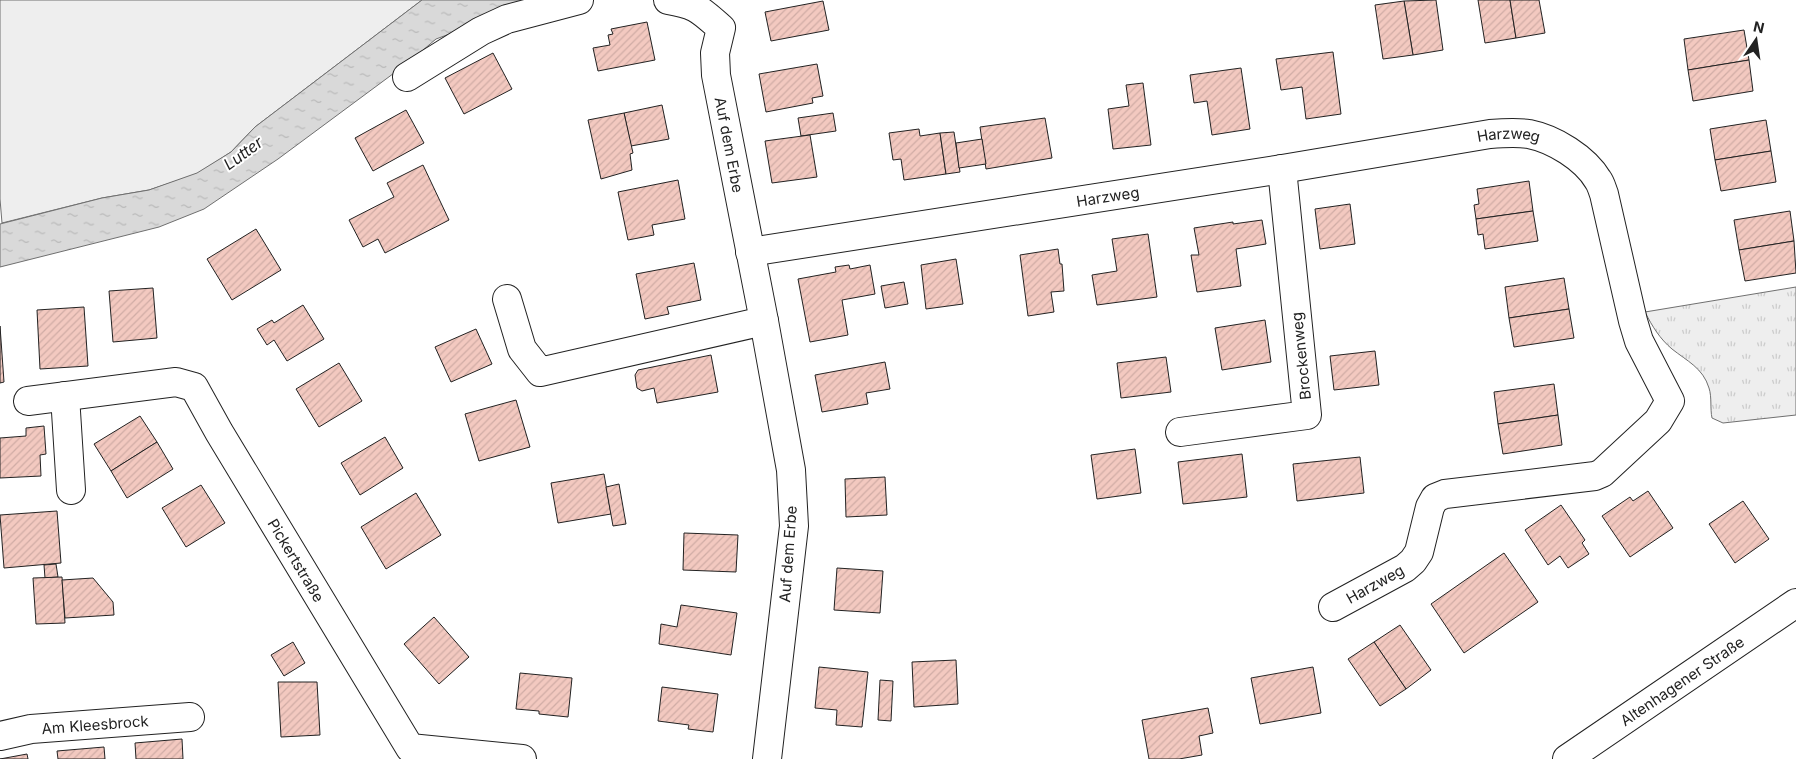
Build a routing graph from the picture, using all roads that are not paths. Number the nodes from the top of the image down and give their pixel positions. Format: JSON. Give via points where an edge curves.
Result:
{"nodes":[{"id":1,"x":579,"y":0,"type":"edge"},
{"id":2,"x":668,"y":0,"type":"edge"},
{"id":3,"x":407,"y":76,"type":"dead end"},
{"id":4,"x":1282,"y":169,"type":"junction"},
{"id":5,"x":750,"y":252,"type":"junction"},
{"id":6,"x":507,"y":299,"type":"dead end"},
{"id":7,"x":764,"y":321,"type":"junction"},
{"id":8,"x":65,"y":396,"type":"junction"},
{"id":9,"x":28,"y":401,"type":"dead end"},
{"id":10,"x":1180,"y":432,"type":"dead end"},
{"id":11,"x":71,"y":490,"type":"dead end"},
{"id":12,"x":1796,"y":603,"type":"edge"},
{"id":13,"x":1333,"y":607,"type":"dead end"},
{"id":14,"x":190,"y":717,"type":"dead end"},
{"id":15,"x":0,"y":736,"type":"edge"},
{"id":16,"x":522,"y":759,"type":"edge"},
{"id":17,"x":767,"y":759,"type":"edge"},
{"id":18,"x":1568,"y":759,"type":"edge"}],
"edges":[{"from":1,"to":3,"type":"street","via":[[507,19]]},
{"from":2,"to":5,"type":"street","name":"Auf dem Erbe","via":[[699,8],[720,28],[715,53],[716,74]]},
{"from":4,"to":5,"type":"street","name":"Harzweg"},
{"from":4,"to":10,"type":"street","name":"Brockenweg","via":[[1307,415]]},
{"from":4,"to":13,"type":"street","name":"Harzweg","via":[[1511,132],[1530,134],[1558,145],[1578,159],[1598,180],[1604,194],[1632,321],[1670,401],[1658,422],[1595,476],[1445,494],[1435,498],[1419,552],[1413,561]]},
{"from":5,"to":7,"type":"street","name":"Auf dem Erbe"},
{"from":6,"to":7,"type":"street","via":[[522,348],[540,372]]},
{"from":7,"to":17,"type":"street","name":"Auf dem Erbe","via":[[790,470],[794,526]]},
{"from":8,"to":9,"type":"street","name":"Pickertstraße"},
{"from":8,"to":11,"type":"street"},
{"from":8,"to":16,"type":"street","name":"Pickertstraße","via":[[176,382],[194,387],[218,432],[410,748]]},
{"from":12,"to":18,"type":"street","name":"Altenhagener Straße"},
{"from":14,"to":15,"type":"street","name":"Am Kleesbrock","via":[[31,729]]}]}
